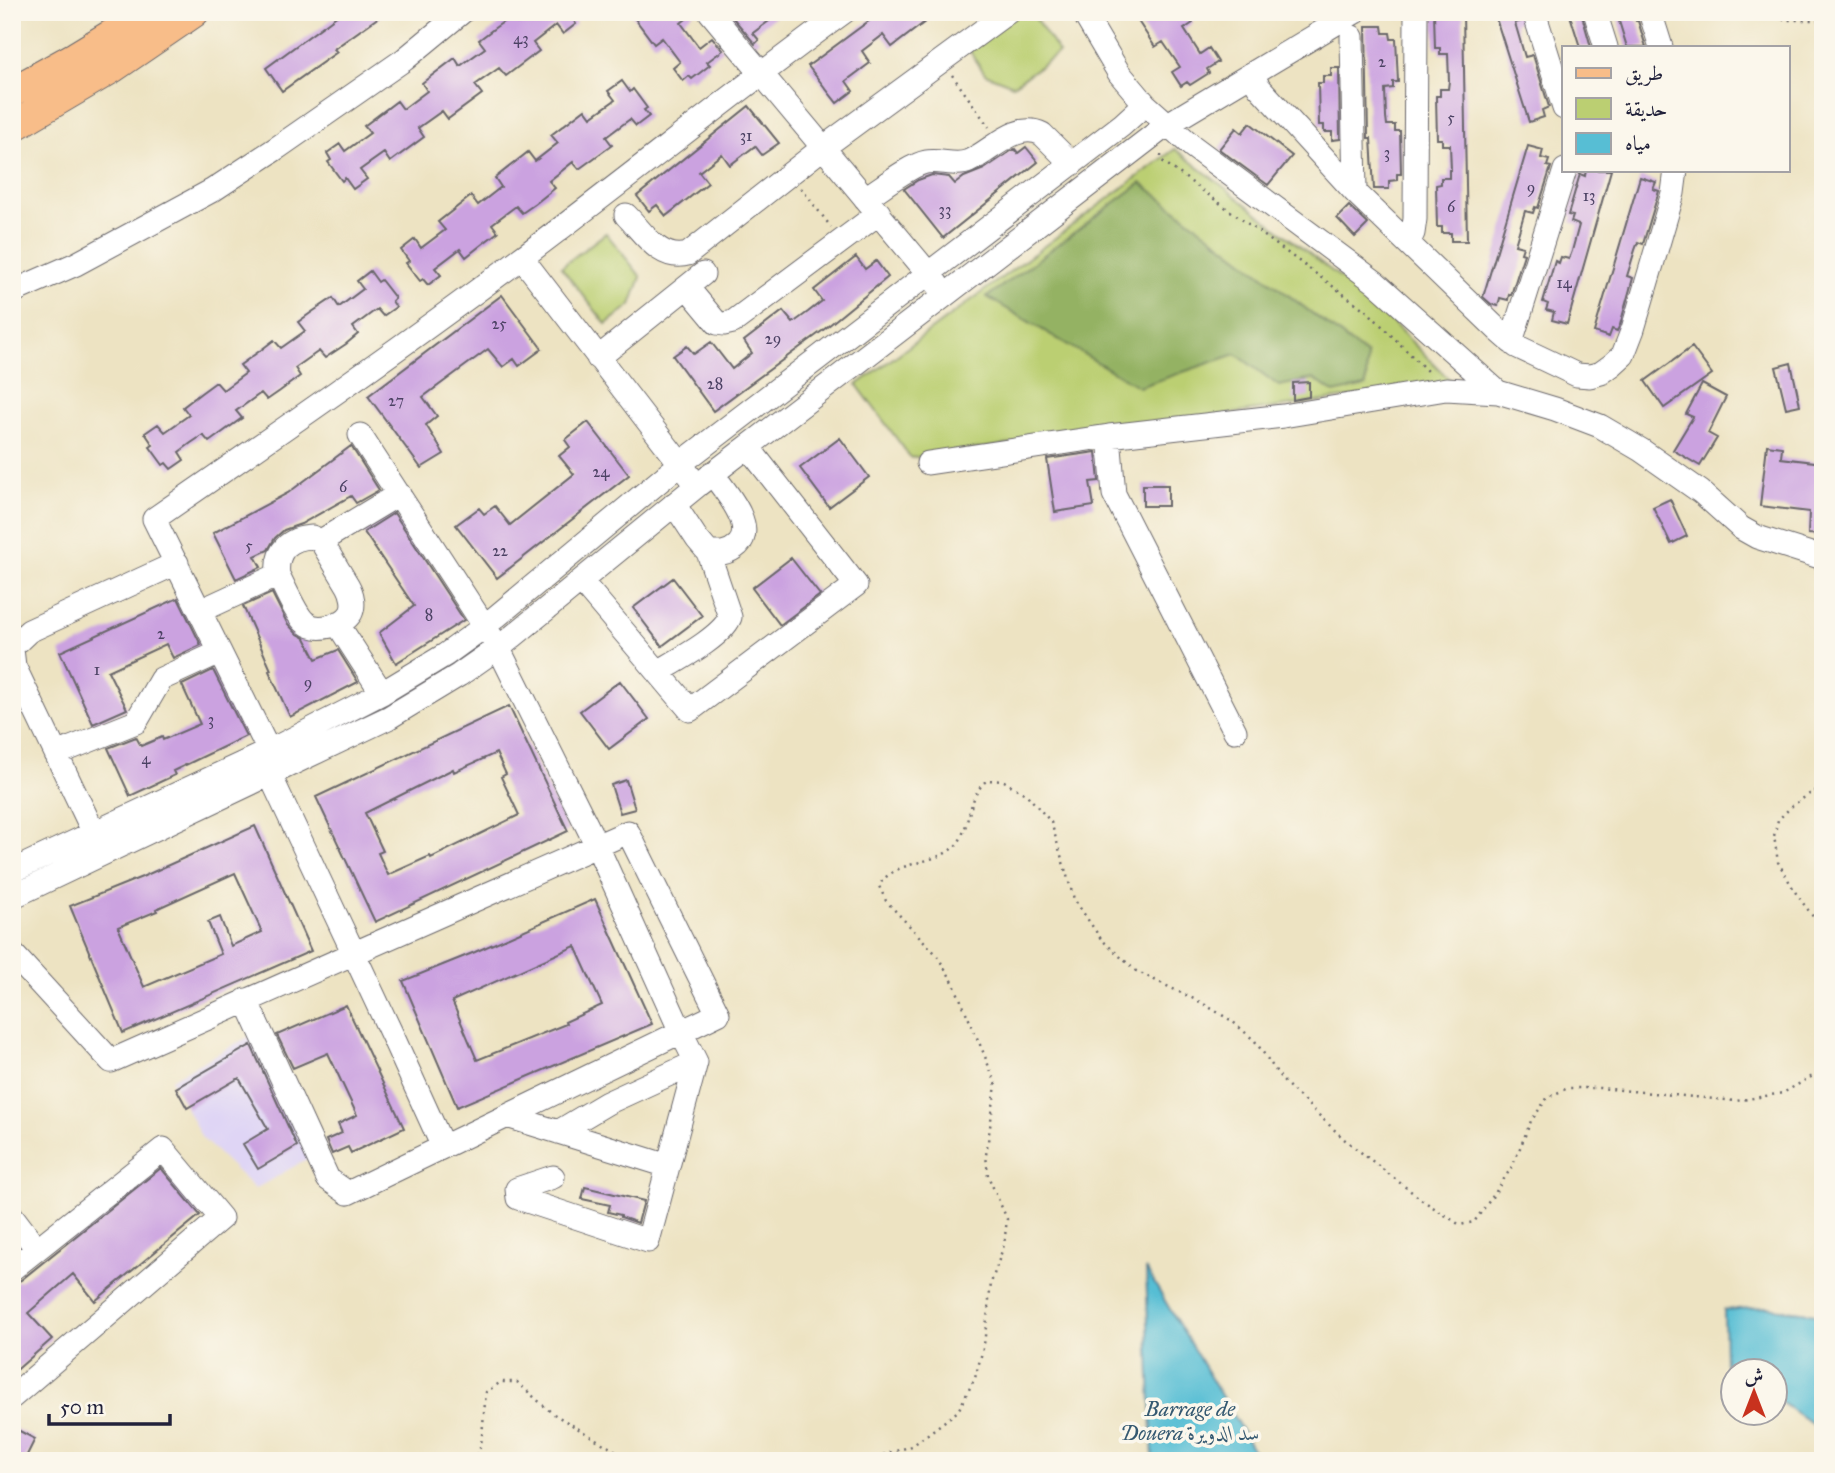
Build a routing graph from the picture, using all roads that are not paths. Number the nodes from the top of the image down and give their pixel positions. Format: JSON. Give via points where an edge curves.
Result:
{"nodes":[{"id":1,"x":149,"y":12,"type":"edge"},
{"id":2,"x":194,"y":12,"type":"edge"},
{"id":3,"x":462,"y":12,"type":"edge"},
{"id":4,"x":710,"y":12,"type":"edge"},
{"id":5,"x":844,"y":12,"type":"edge"},
{"id":6,"x":1008,"y":12,"type":"edge"},
{"id":7,"x":1083,"y":12,"type":"edge"},
{"id":8,"x":1355,"y":12,"type":"edge"},
{"id":9,"x":1416,"y":12,"type":"edge"},
{"id":10,"x":1534,"y":12,"type":"edge"},
{"id":11,"x":1595,"y":12,"type":"edge"},
{"id":12,"x":1650,"y":12,"type":"edge"},
{"id":13,"x":1352,"y":37,"type":"dead end"},
{"id":14,"x":1606,"y":46,"type":"edge"},
{"id":15,"x":1661,"y":46,"type":"edge"},
{"id":16,"x":761,"y":73,"type":"junction"},
{"id":17,"x":1251,"y":74,"type":"junction"},
{"id":18,"x":12,"y":92,"type":"edge"},
{"id":19,"x":1562,"y":102,"type":"edge"},
{"id":20,"x":1145,"y":104,"type":"junction"},
{"id":21,"x":12,"y":127,"type":"edge"},
{"id":22,"x":1163,"y":127,"type":"junction"},
{"id":23,"x":824,"y":147,"type":"junction"},
{"id":24,"x":1072,"y":164,"type":"junction"},
{"id":25,"x":1564,"y":172,"type":"edge"},
{"id":26,"x":1676,"y":172,"type":"edge"},
{"id":27,"x":1355,"y":192,"type":"junction"},
{"id":28,"x":872,"y":205,"type":"junction"},
{"id":29,"x":626,"y":215,"type":"dead end"},
{"id":30,"x":1408,"y":243,"type":"junction"},
{"id":31,"x":522,"y":258,"type":"junction"},
{"id":32,"x":929,"y":273,"type":"junction"},
{"id":33,"x":12,"y":292,"type":"edge"},
{"id":34,"x":946,"y":295,"type":"junction"},
{"id":35,"x":1511,"y":342,"type":"junction"},
{"id":36,"x":598,"y":358,"type":"junction"},
{"id":37,"x":1498,"y":392,"type":"junction"},
{"id":38,"x":360,"y":435,"type":"dead end"},
{"id":39,"x":1109,"y":436,"type":"junction"},
{"id":40,"x":748,"y":447,"type":"junction"},
{"id":41,"x":928,"y":463,"type":"dead end"},
{"id":42,"x":680,"y":464,"type":"junction"},
{"id":43,"x":705,"y":479,"type":"junction"},
{"id":44,"x":399,"y":495,"type":"junction"},
{"id":45,"x":674,"y":504,"type":"junction"},
{"id":46,"x":321,"y":541,"type":"junction"},
{"id":47,"x":708,"y":552,"type":"junction"},
{"id":48,"x":1823,"y":558,"type":"edge"},
{"id":49,"x":177,"y":564,"type":"junction"},
{"id":50,"x":278,"y":575,"type":"junction"},
{"id":51,"x":581,"y":580,"type":"junction"},
{"id":52,"x":200,"y":611,"type":"junction"},
{"id":53,"x":337,"y":623,"type":"junction"},
{"id":54,"x":485,"y":626,"type":"junction"},
{"id":55,"x":12,"y":648,"type":"edge"},
{"id":56,"x":498,"y":648,"type":"junction"},
{"id":57,"x":220,"y":652,"type":"junction"},
{"id":58,"x":658,"y":672,"type":"junction"},
{"id":59,"x":382,"y":693,"type":"junction"},
{"id":60,"x":1235,"y":731,"type":"dead end"},
{"id":61,"x":269,"y":751,"type":"junction"},
{"id":62,"x":56,"y":754,"type":"junction"},
{"id":63,"x":270,"y":775,"type":"junction"},
{"id":64,"x":94,"y":833,"type":"junction"},
{"id":65,"x":597,"y":846,"type":"junction"},
{"id":66,"x":12,"y":871,"type":"edge"},
{"id":67,"x":12,"y":897,"type":"edge"},
{"id":68,"x":12,"y":953,"type":"edge"},
{"id":69,"x":354,"y":953,"type":"junction"},
{"id":70,"x":246,"y":1000,"type":"junction"},
{"id":71,"x":681,"y":1032,"type":"junction"},
{"id":72,"x":696,"y":1062,"type":"junction"},
{"id":73,"x":507,"y":1116,"type":"junction"},
{"id":74,"x":558,"y":1132,"type":"junction"},
{"id":75,"x":443,"y":1147,"type":"junction"},
{"id":76,"x":668,"y":1166,"type":"junction"},
{"id":77,"x":553,"y":1177,"type":"dead end"},
{"id":78,"x":12,"y":1216,"type":"edge"},
{"id":79,"x":37,"y":1249,"type":"junction"},
{"id":80,"x":12,"y":1269,"type":"edge"},
{"id":81,"x":12,"y":1397,"type":"edge"}],
"edges":[{"from":1,"to":18,"type":"main road"},
{"from":2,"to":21,"type":"main road","via":[[112,68]]},
{"from":3,"to":33,"type":"street","via":[[405,59],[213,190],[76,264]]},
{"from":4,"to":16,"type":"street"},
{"from":5,"to":16,"type":"street"},
{"from":6,"to":23,"type":"street"},
{"from":7,"to":20,"type":"street","via":[[1119,73]]},
{"from":8,"to":17,"type":"street"},
{"from":9,"to":30,"type":"street","via":[[1415,219]]},
{"from":10,"to":19,"type":"street"},
{"from":11,"to":14,"type":"street"},
{"from":12,"to":15,"type":"street"},
{"from":13,"to":27,"type":"street"},
{"from":16,"to":23,"type":"street"},
{"from":16,"to":31,"type":"street"},
{"from":17,"to":22,"type":"street"},
{"from":17,"to":27,"type":"street"},
{"from":20,"to":22,"type":"street"},
{"from":20,"to":24,"type":"street"},
{"from":22,"to":34,"type":"street"},
{"from":22,"to":37,"type":"street","via":[[1375,282]]},
{"from":23,"to":28,"type":"street"},
{"from":23,"to":29,"type":"street","via":[[688,254],[671,256],[661,251]]},
{"from":24,"to":28,"type":"street","via":[[1048,138],[1036,131],[1022,131],[965,162],[923,162]]},
{"from":24,"to":32,"type":"street"},
{"from":25,"to":35,"type":"street"},
{"from":26,"to":35,"type":"street","via":[[1623,355],[1601,373],[1577,375]]},
{"from":27,"to":30,"type":"street"},
{"from":28,"to":32,"type":"street"},
{"from":28,"to":36,"type":"street","via":[[733,321],[717,323],[695,281]]},
{"from":30,"to":35,"type":"street"},
{"from":31,"to":36,"type":"street"},
{"from":31,"to":49,"type":"street","via":[[154,519]]},
{"from":32,"to":34,"type":"street"},
{"from":32,"to":42,"type":"street"},
{"from":34,"to":40,"type":"street"},
{"from":36,"to":42,"type":"street"},
{"from":37,"to":39,"type":"street","via":[[1446,389],[1283,416]]},
{"from":37,"to":48,"type":"street","via":[[1600,426],[1701,492],[1749,533]]},
{"from":38,"to":44,"type":"street"},
{"from":39,"to":41,"type":"street"},
{"from":39,"to":60,"type":"street","via":[[1114,494]]},
{"from":40,"to":43,"type":"street"},
{"from":40,"to":58,"type":"street","via":[[856,584],[690,710]]},
{"from":42,"to":43,"type":"street"},
{"from":42,"to":54,"type":"street"},
{"from":43,"to":45,"type":"street"},
{"from":43,"to":47,"type":"street","via":[[739,513],[745,527],[743,540],[733,549],[723,554]]},
{"from":44,"to":46,"type":"street"},
{"from":44,"to":54,"type":"street"},
{"from":45,"to":47,"type":"street"},
{"from":45,"to":51,"type":"street"},
{"from":46,"to":50,"type":"street","via":[[312,537],[293,541],[278,559]]},
{"from":46,"to":53,"type":"street","via":[[351,593],[351,612]]},
{"from":47,"to":58,"type":"street","via":[[730,617],[727,626]]},
{"from":49,"to":52,"type":"street"},
{"from":49,"to":55,"type":"street","via":[[30,631]]},
{"from":50,"to":52,"type":"street"},
{"from":50,"to":53,"type":"street","via":[[303,622],[319,628]]},
{"from":51,"to":56,"type":"street"},
{"from":51,"to":58,"type":"street"},
{"from":52,"to":57,"type":"street"},
{"from":53,"to":59,"type":"street"},
{"from":54,"to":56,"type":"street"},
{"from":54,"to":59,"type":"street"},
{"from":55,"to":62,"type":"street","via":[[14,666]]},
{"from":56,"to":63,"type":"street","via":[[388,718]]},
{"from":56,"to":65,"type":"street"},
{"from":57,"to":61,"type":"street"},
{"from":57,"to":62,"type":"street","via":[[161,679],[136,722]]},
{"from":59,"to":61,"type":"street"},
{"from":61,"to":63,"type":"street"},
{"from":61,"to":64,"type":"street"},
{"from":62,"to":64,"type":"street"},
{"from":63,"to":67,"type":"street"},
{"from":63,"to":69,"type":"street"},
{"from":64,"to":66,"type":"street"},
{"from":65,"to":69,"type":"street"},
{"from":65,"to":71,"type":"street"},
{"from":65,"to":71,"type":"street","via":[[628,832],[718,1014]]},
{"from":68,"to":70,"type":"street","via":[[111,1061]]},
{"from":69,"to":70,"type":"street"},
{"from":69,"to":75,"type":"street"},
{"from":70,"to":75,"type":"street","via":[[328,1179],[348,1193]]},
{"from":71,"to":72,"type":"street"},
{"from":71,"to":73,"type":"street"},
{"from":72,"to":74,"type":"street","via":[[607,1103]]},
{"from":72,"to":76,"type":"street"},
{"from":73,"to":74,"type":"street"},
{"from":73,"to":75,"type":"street"},
{"from":74,"to":76,"type":"street"},
{"from":76,"to":77,"type":"street","via":[[648,1241],[518,1198],[517,1189]]},
{"from":78,"to":79,"type":"street"},
{"from":79,"to":80,"type":"street"},
{"from":79,"to":81,"type":"street","via":[[163,1149],[221,1218]]}]}
